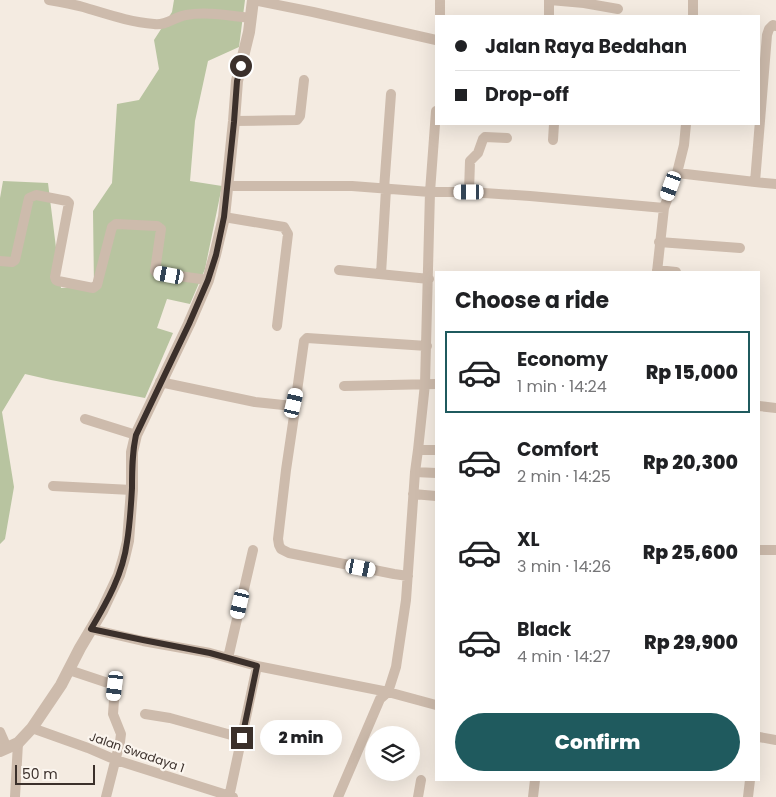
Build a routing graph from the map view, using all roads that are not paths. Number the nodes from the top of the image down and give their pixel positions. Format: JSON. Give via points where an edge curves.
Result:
{"nodes":[{"id":1,"x":49,"y":0,"type":"edge"},
{"id":2,"x":253,"y":0,"type":"edge"},
{"id":3,"x":440,"y":0,"type":"edge"},
{"id":4,"x":549,"y":0,"type":"edge"},
{"id":5,"x":693,"y":0,"type":"edge"},
{"id":6,"x":584,"y":1,"type":"edge"},
{"id":7,"x":618,"y":8,"type":"edge"},
{"id":8,"x":440,"y":15,"type":"edge"},
{"id":9,"x":549,"y":15,"type":"edge"},
{"id":10,"x":693,"y":15,"type":"edge"},
{"id":11,"x":251,"y":18,"type":"junction"},
{"id":12,"x":776,"y":26,"type":"edge"},
{"id":13,"x":435,"y":40,"type":"edge"},
{"id":14,"x":304,"y":80,"type":"dead end"},
{"id":15,"x":391,"y":94,"type":"dead end"},
{"id":16,"x":760,"y":121,"type":"edge"},
{"id":17,"x":234,"y":122,"type":"junction"},
{"id":18,"x":435,"y":124,"type":"edge"},
{"id":19,"x":554,"y":125,"type":"edge"},
{"id":20,"x":686,"y":125,"type":"edge"},
{"id":21,"x":760,"y":125,"type":"edge"},
{"id":22,"x":507,"y":138,"type":"dead end"},
{"id":23,"x":553,"y":140,"type":"dead end"},
{"id":24,"x":677,"y":173,"type":"junction"},
{"id":25,"x":755,"y":182,"type":"junction"},
{"id":26,"x":776,"y":184,"type":"edge"},
{"id":27,"x":227,"y":186,"type":"junction"},
{"id":28,"x":385,"y":189,"type":"junction"},
{"id":29,"x":430,"y":192,"type":"junction"},
{"id":30,"x":469,"y":192,"type":"junction"},
{"id":31,"x":664,"y":208,"type":"junction"},
{"id":32,"x":224,"y":217,"type":"junction"},
{"id":33,"x":660,"y":242,"type":"junction"},
{"id":34,"x":740,"y":248,"type":"dead end"},
{"id":35,"x":0,"y":261,"type":"edge"},
{"id":36,"x":339,"y":270,"type":"dead end"},
{"id":37,"x":657,"y":271,"type":"edge"},
{"id":38,"x":381,"y":274,"type":"junction"},
{"id":39,"x":428,"y":278,"type":"junction"},
{"id":40,"x":208,"y":280,"type":"junction"},
{"id":41,"x":432,"y":305,"type":"edge"},
{"id":42,"x":277,"y":326,"type":"dead end"},
{"id":43,"x":427,"y":346,"type":"junction"},
{"id":44,"x":160,"y":382,"type":"junction"},
{"id":45,"x":431,"y":384,"type":"edge"},
{"id":46,"x":344,"y":386,"type":"dead end"},
{"id":47,"x":293,"y":406,"type":"junction"},
{"id":48,"x":760,"y":406,"type":"edge"},
{"id":49,"x":776,"y":408,"type":"edge"},
{"id":50,"x":85,"y":419,"type":"dead end"},
{"id":51,"x":136,"y":435,"type":"junction"},
{"id":52,"x":418,"y":450,"type":"junction"},
{"id":53,"x":435,"y":450,"type":"edge"},
{"id":54,"x":415,"y":472,"type":"junction"},
{"id":55,"x":435,"y":473,"type":"edge"},
{"id":56,"x":53,"y":486,"type":"dead end"},
{"id":57,"x":132,"y":490,"type":"junction"},
{"id":58,"x":413,"y":494,"type":"junction"},
{"id":59,"x":435,"y":496,"type":"edge"},
{"id":60,"x":253,"y":550,"type":"dead end"},
{"id":61,"x":760,"y":550,"type":"edge"},
{"id":62,"x":776,"y":550,"type":"edge"},
{"id":63,"x":408,"y":576,"type":"junction"},
{"id":64,"x":91,"y":629,"type":"junction"},
{"id":65,"x":228,"y":658,"type":"junction"},
{"id":66,"x":257,"y":666,"type":"junction"},
{"id":67,"x":69,"y":670,"type":"junction"},
{"id":68,"x":388,"y":692,"type":"junction"},
{"id":69,"x":435,"y":705,"type":"edge"},
{"id":70,"x":145,"y":714,"type":"dead end"},
{"id":71,"x":32,"y":728,"type":"junction"},
{"id":72,"x":0,"y":732,"type":"edge"},
{"id":73,"x":760,"y":737,"type":"edge"},
{"id":74,"x":242,"y":738,"type":"junction"},
{"id":75,"x":776,"y":740,"type":"edge"},
{"id":76,"x":8,"y":747,"type":"edge"},
{"id":77,"x":116,"y":760,"type":"junction"},
{"id":78,"x":421,"y":780,"type":"dead end"},
{"id":79,"x":535,"y":781,"type":"edge"},
{"id":80,"x":750,"y":781,"type":"edge"},
{"id":81,"x":15,"y":797,"type":"edge"},
{"id":82,"x":106,"y":797,"type":"edge"},
{"id":83,"x":231,"y":797,"type":"edge"},
{"id":84,"x":338,"y":797,"type":"edge"},
{"id":85,"x":418,"y":797,"type":"edge"},
{"id":86,"x":533,"y":797,"type":"edge"},
{"id":87,"x":748,"y":797,"type":"edge"}],
"edges":[{"from":1,"to":11,"type":"street","via":[[155,25],[186,15]]},
{"from":2,"to":11,"type":"street"},
{"from":2,"to":13,"type":"street"},
{"from":3,"to":8,"type":"street"},
{"from":4,"to":6,"type":"street"},
{"from":4,"to":9,"type":"street"},
{"from":5,"to":10,"type":"street"},
{"from":6,"to":7,"type":"street"},
{"from":11,"to":17,"type":"street","via":[[237,81]]},
{"from":12,"to":16,"type":"street","via":[[769,29],[767,35]]},
{"from":14,"to":17,"type":"street","via":[[300,116],[296,120]]},
{"from":15,"to":28,"type":"street"},
{"from":17,"to":27,"type":"street"},
{"from":18,"to":29,"type":"street"},
{"from":19,"to":23,"type":"street"},
{"from":20,"to":24,"type":"street"},
{"from":21,"to":25,"type":"street"},
{"from":22,"to":30,"type":"street","via":[[483,139],[478,154],[470,161]]},
{"from":24,"to":25,"type":"street"},
{"from":24,"to":31,"type":"street"},
{"from":25,"to":26,"type":"street"},
{"from":27,"to":28,"type":"street"},
{"from":27,"to":32,"type":"street"},
{"from":28,"to":29,"type":"street"},
{"from":28,"to":38,"type":"street"},
{"from":29,"to":30,"type":"street"},
{"from":29,"to":39,"type":"street"},
{"from":30,"to":31,"type":"street"},
{"from":31,"to":33,"type":"street"},
{"from":32,"to":40,"type":"street"},
{"from":32,"to":42,"type":"street","via":[[284,227],[288,234]]},
{"from":33,"to":34,"type":"street"},
{"from":33,"to":37,"type":"street"},
{"from":35,"to":40,"type":"street","via":[[15,260],[29,198],[36,195],[69,203],[55,277],[58,281],[96,287],[112,226],[116,224],[160,227],[157,273]]},
{"from":36,"to":38,"type":"street"},
{"from":38,"to":39,"type":"street"},
{"from":39,"to":41,"type":"street"},
{"from":40,"to":44,"type":"street"},
{"from":41,"to":43,"type":"street"},
{"from":43,"to":45,"type":"street"},
{"from":43,"to":47,"type":"street","via":[[307,338]]},
{"from":44,"to":47,"type":"street","via":[[255,402]]},
{"from":44,"to":51,"type":"street"},
{"from":45,"to":46,"type":"street"},
{"from":45,"to":52,"type":"street"},
{"from":47,"to":63,"type":"street","via":[[278,539],[281,549]]},
{"from":48,"to":49,"type":"street"},
{"from":50,"to":51,"type":"street"},
{"from":51,"to":57,"type":"street","via":[[132,452]]},
{"from":52,"to":53,"type":"street"},
{"from":52,"to":54,"type":"street"},
{"from":54,"to":55,"type":"street"},
{"from":54,"to":58,"type":"street"},
{"from":56,"to":57,"type":"street"},
{"from":57,"to":64,"type":"street","via":[[128,541],[119,575]]},
{"from":58,"to":59,"type":"street"},
{"from":58,"to":63,"type":"street"},
{"from":60,"to":65,"type":"street"},
{"from":61,"to":62,"type":"street"},
{"from":63,"to":68,"type":"street","via":[[396,667]]},
{"from":64,"to":65,"type":"street"},
{"from":64,"to":67,"type":"street"},
{"from":65,"to":66,"type":"street"},
{"from":66,"to":68,"type":"street"},
{"from":66,"to":74,"type":"street"},
{"from":67,"to":71,"type":"street"},
{"from":67,"to":77,"type":"street","via":[[115,686],[113,714],[121,734]]},
{"from":68,"to":69,"type":"street"},
{"from":68,"to":84,"type":"street","via":[[380,699]]},
{"from":70,"to":74,"type":"street"},
{"from":71,"to":76,"type":"street"},
{"from":71,"to":77,"type":"street","name":"Jalan Swadaya 1"},
{"from":72,"to":76,"type":"street"},
{"from":73,"to":75,"type":"street"},
{"from":74,"to":83,"type":"street"},
{"from":76,"to":81,"type":"street"},
{"from":77,"to":82,"type":"street"},
{"from":77,"to":83,"type":"street","name":"Jalan Swadaya 1"},
{"from":78,"to":85,"type":"street"},
{"from":79,"to":86,"type":"street"},
{"from":80,"to":87,"type":"street"}]}
